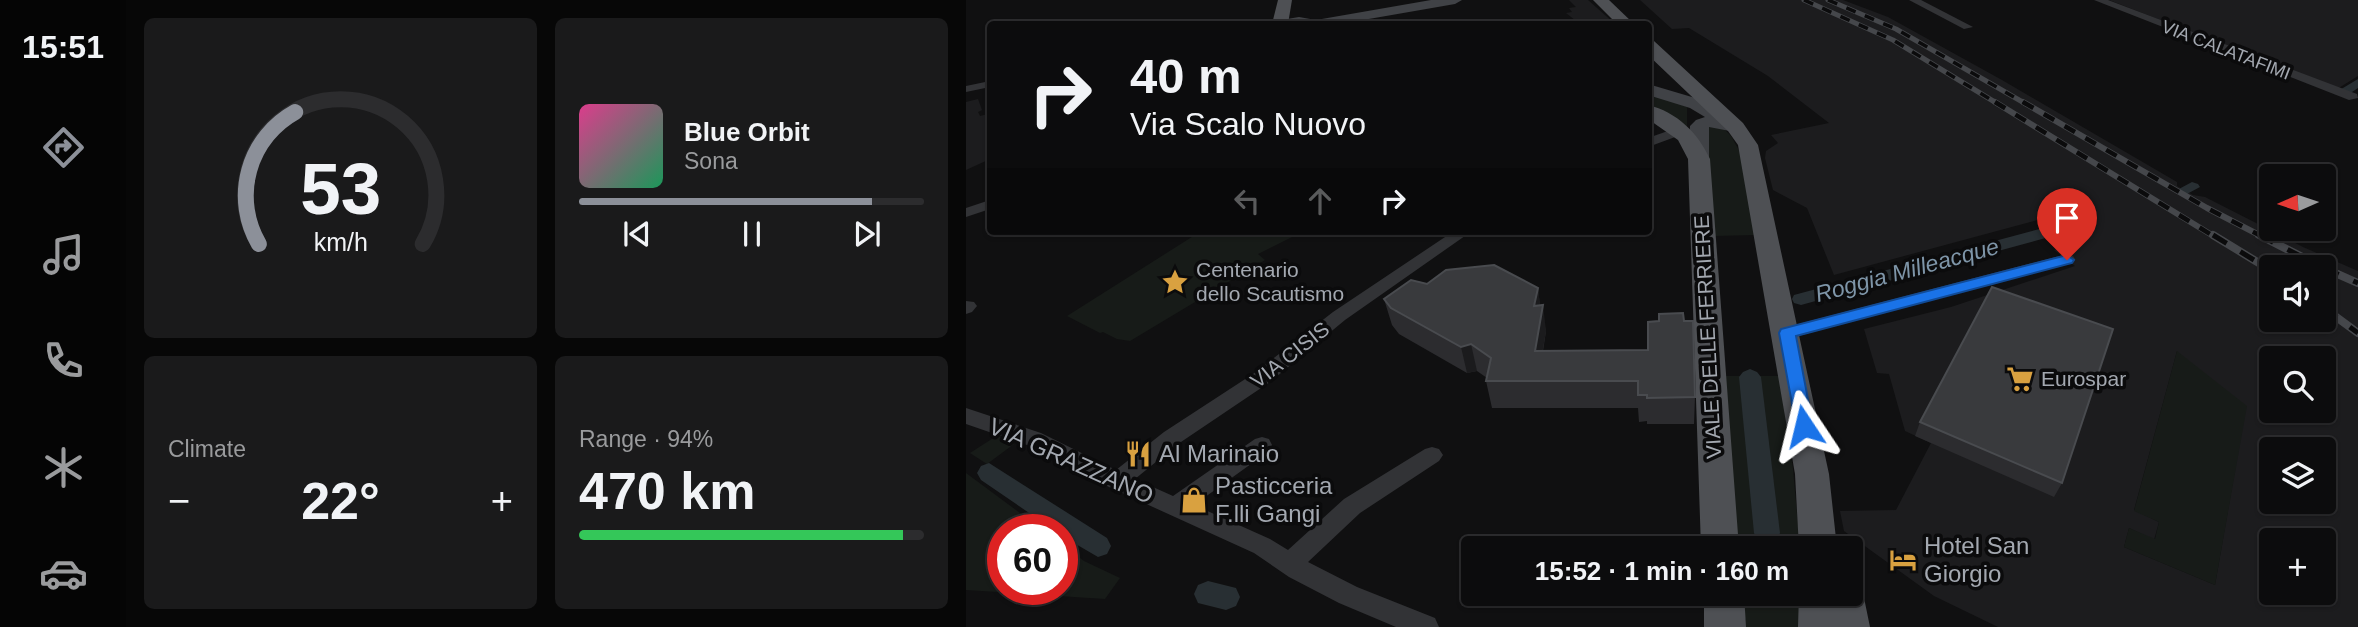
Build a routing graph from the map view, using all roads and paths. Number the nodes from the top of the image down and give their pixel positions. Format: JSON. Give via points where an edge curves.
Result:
{"nodes":[{"id":1,"x":1285,"y":0,"type":"edge"},
{"id":2,"x":1455,"y":0,"type":"edge"},
{"id":3,"x":1600,"y":0,"type":"edge"},
{"id":4,"x":1914,"y":0,"type":"edge"},
{"id":5,"x":2099,"y":0,"type":"edge"},
{"id":6,"x":1281,"y":21,"type":"edge"},
{"id":7,"x":1334,"y":21,"type":"edge"},
{"id":8,"x":1623,"y":21,"type":"edge"},
{"id":9,"x":1968,"y":27,"type":"dead end"},
{"id":10,"x":1652,"y":49,"type":"edge"},
{"id":11,"x":987,"y":85,"type":"edge"},
{"id":12,"x":966,"y":89,"type":"edge"},
{"id":13,"x":1652,"y":90,"type":"edge"},
{"id":14,"x":2353,"y":97,"type":"dead end"},
{"id":15,"x":1652,"y":113,"type":"edge"},
{"id":16,"x":1736,"y":127,"type":"junction"},
{"id":17,"x":1682,"y":130,"type":"junction"},
{"id":18,"x":1652,"y":141,"type":"edge"},
{"id":19,"x":1699,"y":159,"type":"junction"},
{"id":20,"x":987,"y":205,"type":"edge"},
{"id":21,"x":966,"y":213,"type":"edge"},
{"id":22,"x":1458,"y":235,"type":"edge"},
{"id":23,"x":2067,"y":260,"type":"dead end"},
{"id":24,"x":1787,"y":333,"type":"junction"},
{"id":25,"x":966,"y":416,"type":"edge"},
{"id":26,"x":1262,"y":445,"type":"dead end"},
{"id":27,"x":1432,"y":455,"type":"dead end"},
{"id":28,"x":1117,"y":481,"type":"junction"},
{"id":29,"x":1175,"y":507,"type":"junction"},
{"id":30,"x":1719,"y":536,"type":"edge"},
{"id":31,"x":1820,"y":536,"type":"edge"},
{"id":32,"x":1290,"y":564,"type":"junction"},
{"id":33,"x":1725,"y":606,"type":"edge"},
{"id":34,"x":1819,"y":606,"type":"edge"},
{"id":35,"x":1845,"y":606,"type":"edge"},
{"id":36,"x":1426,"y":627,"type":"edge"},
{"id":37,"x":1726,"y":627,"type":"edge"},
{"id":38,"x":1819,"y":627,"type":"edge"},
{"id":39,"x":1849,"y":627,"type":"edge"}],
"edges":[{"from":1,"to":6,"type":"main road"},
{"from":2,"to":7,"type":"main road"},
{"from":3,"to":8,"type":"main road"},
{"from":4,"to":9,"type":"street"},
{"from":5,"to":14,"type":"street","name":"VIA CALATAFIMI"},
{"from":10,"to":16,"type":"main road"},
{"from":11,"to":12,"type":"street"},
{"from":13,"to":16,"type":"main road","via":[[1696,104]]},
{"from":15,"to":17,"type":"main road"},
{"from":16,"to":19,"type":"main road","via":[[1717,121],[1699,126]]},
{"from":16,"to":24,"type":"main road","via":[[1751,153]]},
{"from":17,"to":18,"type":"street"},
{"from":17,"to":19,"type":"main road","name":"VIALE DELLE FERRIERE"},
{"from":19,"to":30,"type":"main road","name":"VIALE DELLE FERRIERE"},
{"from":20,"to":21,"type":"street"},
{"from":22,"to":28,"type":"street","name":"VIA CISIS","via":[[1339,316],[1263,377],[1171,438]]},
{"from":23,"to":24,"type":"street"},
{"from":24,"to":31,"type":"main road"},
{"from":25,"to":28,"type":"street","name":"VIA GRAZZANO","via":[[1034,439]]},
{"from":26,"to":29,"type":"street","name":"VIA GRAZZANO"},
{"from":27,"to":32,"type":"street","via":[[1352,506]]},
{"from":28,"to":29,"type":"street","name":"VIA GRAZZANO"},
{"from":29,"to":32,"type":"street","name":"VIA GRAZZANO","via":[[1262,546]]},
{"from":32,"to":36,"type":"street","name":"VIA GRAZZANO","via":[[1348,596]]},
{"from":33,"to":37,"type":"main road"},
{"from":34,"to":38,"type":"main road"},
{"from":35,"to":39,"type":"main road"}]}
